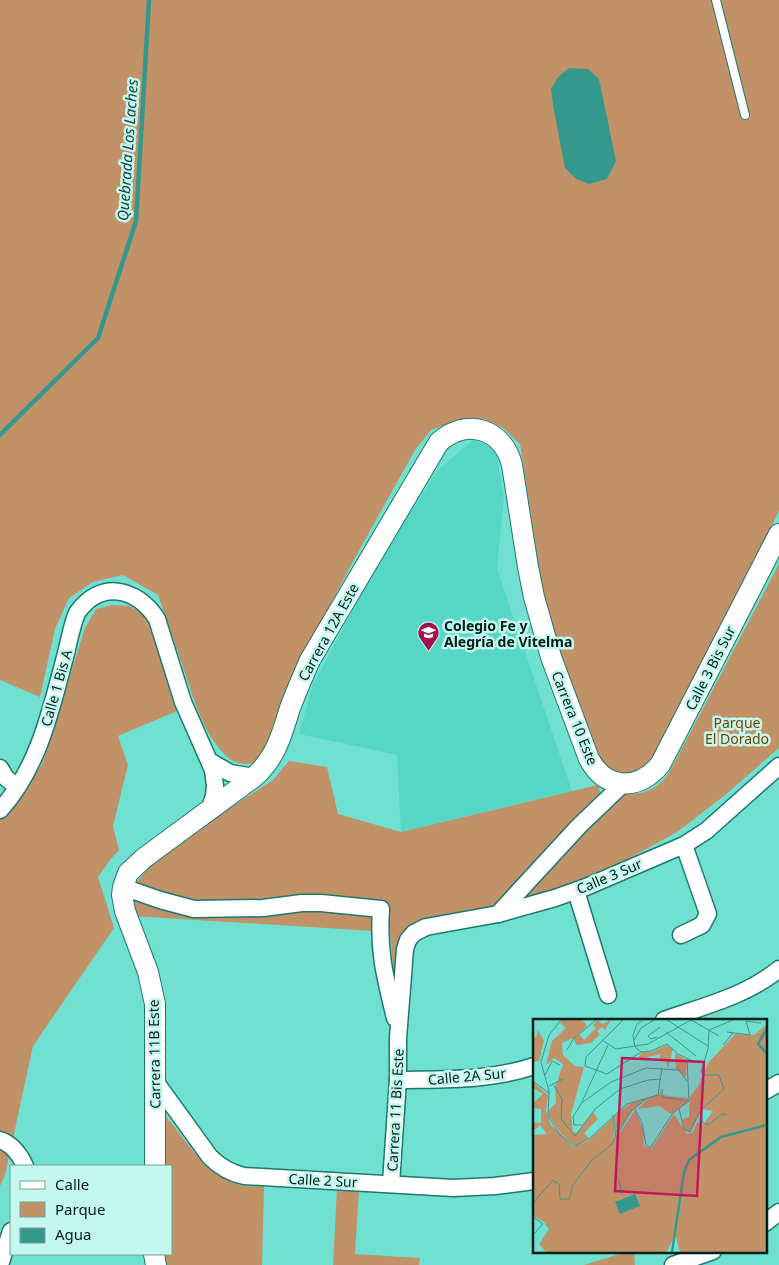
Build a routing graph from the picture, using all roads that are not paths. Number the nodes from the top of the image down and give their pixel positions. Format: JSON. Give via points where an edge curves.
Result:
{"nodes":[{"id":1,"x":716,"y":0,"type":"edge"},
{"id":2,"x":745,"y":115,"type":"dead end"},
{"id":3,"x":493,"y":435,"type":"joint"},
{"id":4,"x":779,"y":534,"type":"edge"},
{"id":5,"x":211,"y":762,"type":"junction"},
{"id":6,"x":779,"y":766,"type":"edge"},
{"id":7,"x":0,"y":768,"type":"edge"},
{"id":8,"x":254,"y":777,"type":"junction"},
{"id":9,"x":624,"y":784,"type":"junction"},
{"id":10,"x":17,"y":787,"type":"junction"},
{"id":11,"x":0,"y":810,"type":"edge"},
{"id":12,"x":209,"y":810,"type":"junction"},
{"id":13,"x":684,"y":845,"type":"junction"},
{"id":14,"x":123,"y":887,"type":"junction"},
{"id":15,"x":576,"y":891,"type":"junction"},
{"id":16,"x":498,"y":914,"type":"junction"},
{"id":17,"x":414,"y":933,"type":"joint"},
{"id":18,"x":681,"y":935,"type":"dead end"},
{"id":19,"x":779,"y":969,"type":"edge"},
{"id":20,"x":608,"y":995,"type":"dead end"},
{"id":21,"x":667,"y":1019,"type":"edge"},
{"id":22,"x":398,"y":1038,"type":"junction"},
{"id":23,"x":533,"y":1066,"type":"edge"},
{"id":24,"x":398,"y":1080,"type":"junction"},
{"id":25,"x":156,"y":1081,"type":"junction"},
{"id":26,"x":779,"y":1083,"type":"edge"},
{"id":27,"x":766,"y":1090,"type":"edge"},
{"id":28,"x":5,"y":1144,"type":"edge"},
{"id":29,"x":24,"y":1165,"type":"edge"},
{"id":30,"x":155,"y":1165,"type":"edge"},
{"id":31,"x":533,"y":1181,"type":"edge"},
{"id":32,"x":391,"y":1183,"type":"junction"},
{"id":33,"x":779,"y":1212,"type":"edge"},
{"id":34,"x":766,"y":1221,"type":"edge"},
{"id":35,"x":10,"y":1234,"type":"edge"},
{"id":36,"x":710,"y":1252,"type":"edge"},
{"id":37,"x":0,"y":1265,"type":"edge"},
{"id":38,"x":673,"y":1265,"type":"edge"}],
"edges":[{"from":1,"to":2,"type":"lane"},
{"from":3,"to":8,"type":"street","name":"Carrera 12A Este","via":[[464,429],[450,433],[434,448],[310,660],[278,747]]},
{"from":3,"to":9,"type":"street","name":"Carrera 10 Este","via":[[504,445],[510,458],[534,597],[551,656],[586,752],[592,766],[603,776]]},
{"from":4,"to":9,"type":"street","name":"Calle 3 Bis Sur","via":[[660,765],[640,781]]},
{"from":5,"to":8,"type":"street","via":[[230,773]]},
{"from":5,"to":10,"type":"street","name":"Calle 1 Bis A","via":[[183,702],[161,627],[152,610],[137,597],[113,591],[99,594],[86,602],[74,619],[46,724],[29,767]]},
{"from":5,"to":12,"type":"street","via":[[215,786]]},
{"from":6,"to":13,"type":"street","name":"Calle 3 Sur","via":[[706,831]]},
{"from":7,"to":10,"type":"street"},
{"from":8,"to":12,"type":"street","name":"Carrera 12A Este"},
{"from":9,"to":16,"type":"street","via":[[579,826]]},
{"from":10,"to":11,"type":"street"},
{"from":12,"to":14,"type":"street","name":"Carrera 12A Este","via":[[133,867]]},
{"from":13,"to":15,"type":"street","name":"Calle 3 Sur"},
{"from":13,"to":18,"type":"street","via":[[708,914],[702,925]]},
{"from":14,"to":22,"type":"street","name":"Carrera 11 Bis Este","via":[[194,908],[263,908],[321,903],[380,909],[381,959]]},
{"from":14,"to":25,"type":"street","name":"Carrera 11B Este","via":[[125,911],[148,972],[155,1004]]},
{"from":15,"to":16,"type":"street","name":"Calle 3 Sur"},
{"from":15,"to":20,"type":"street"},
{"from":16,"to":17,"type":"street","name":"Calle 3 Sur","via":[[426,927]]},
{"from":17,"to":22,"type":"street","name":"Carrera 11 Bis Este","via":[[405,949]]},
{"from":19,"to":21,"type":"street","via":[[737,994]]},
{"from":22,"to":24,"type":"street","name":"Carrera 11 Bis Este"},
{"from":23,"to":24,"type":"street","name":"Calle 2A Sur","via":[[487,1077]]},
{"from":24,"to":32,"type":"street","name":"Carrera 11 Bis Este"},
{"from":25,"to":30,"type":"street","name":"Carrera 11B Este"},
{"from":25,"to":32,"type":"street","name":"Calle 2 Sur","via":[[210,1157],[234,1174]]},
{"from":26,"to":27,"type":"street"},
{"from":28,"to":29,"type":"street","via":[[18,1152]]},
{"from":31,"to":32,"type":"street","name":"Calle 2 Sur","via":[[453,1188]]},
{"from":33,"to":34,"type":"street"},
{"from":35,"to":37,"type":"street"},
{"from":36,"to":38,"type":"street"}]}
